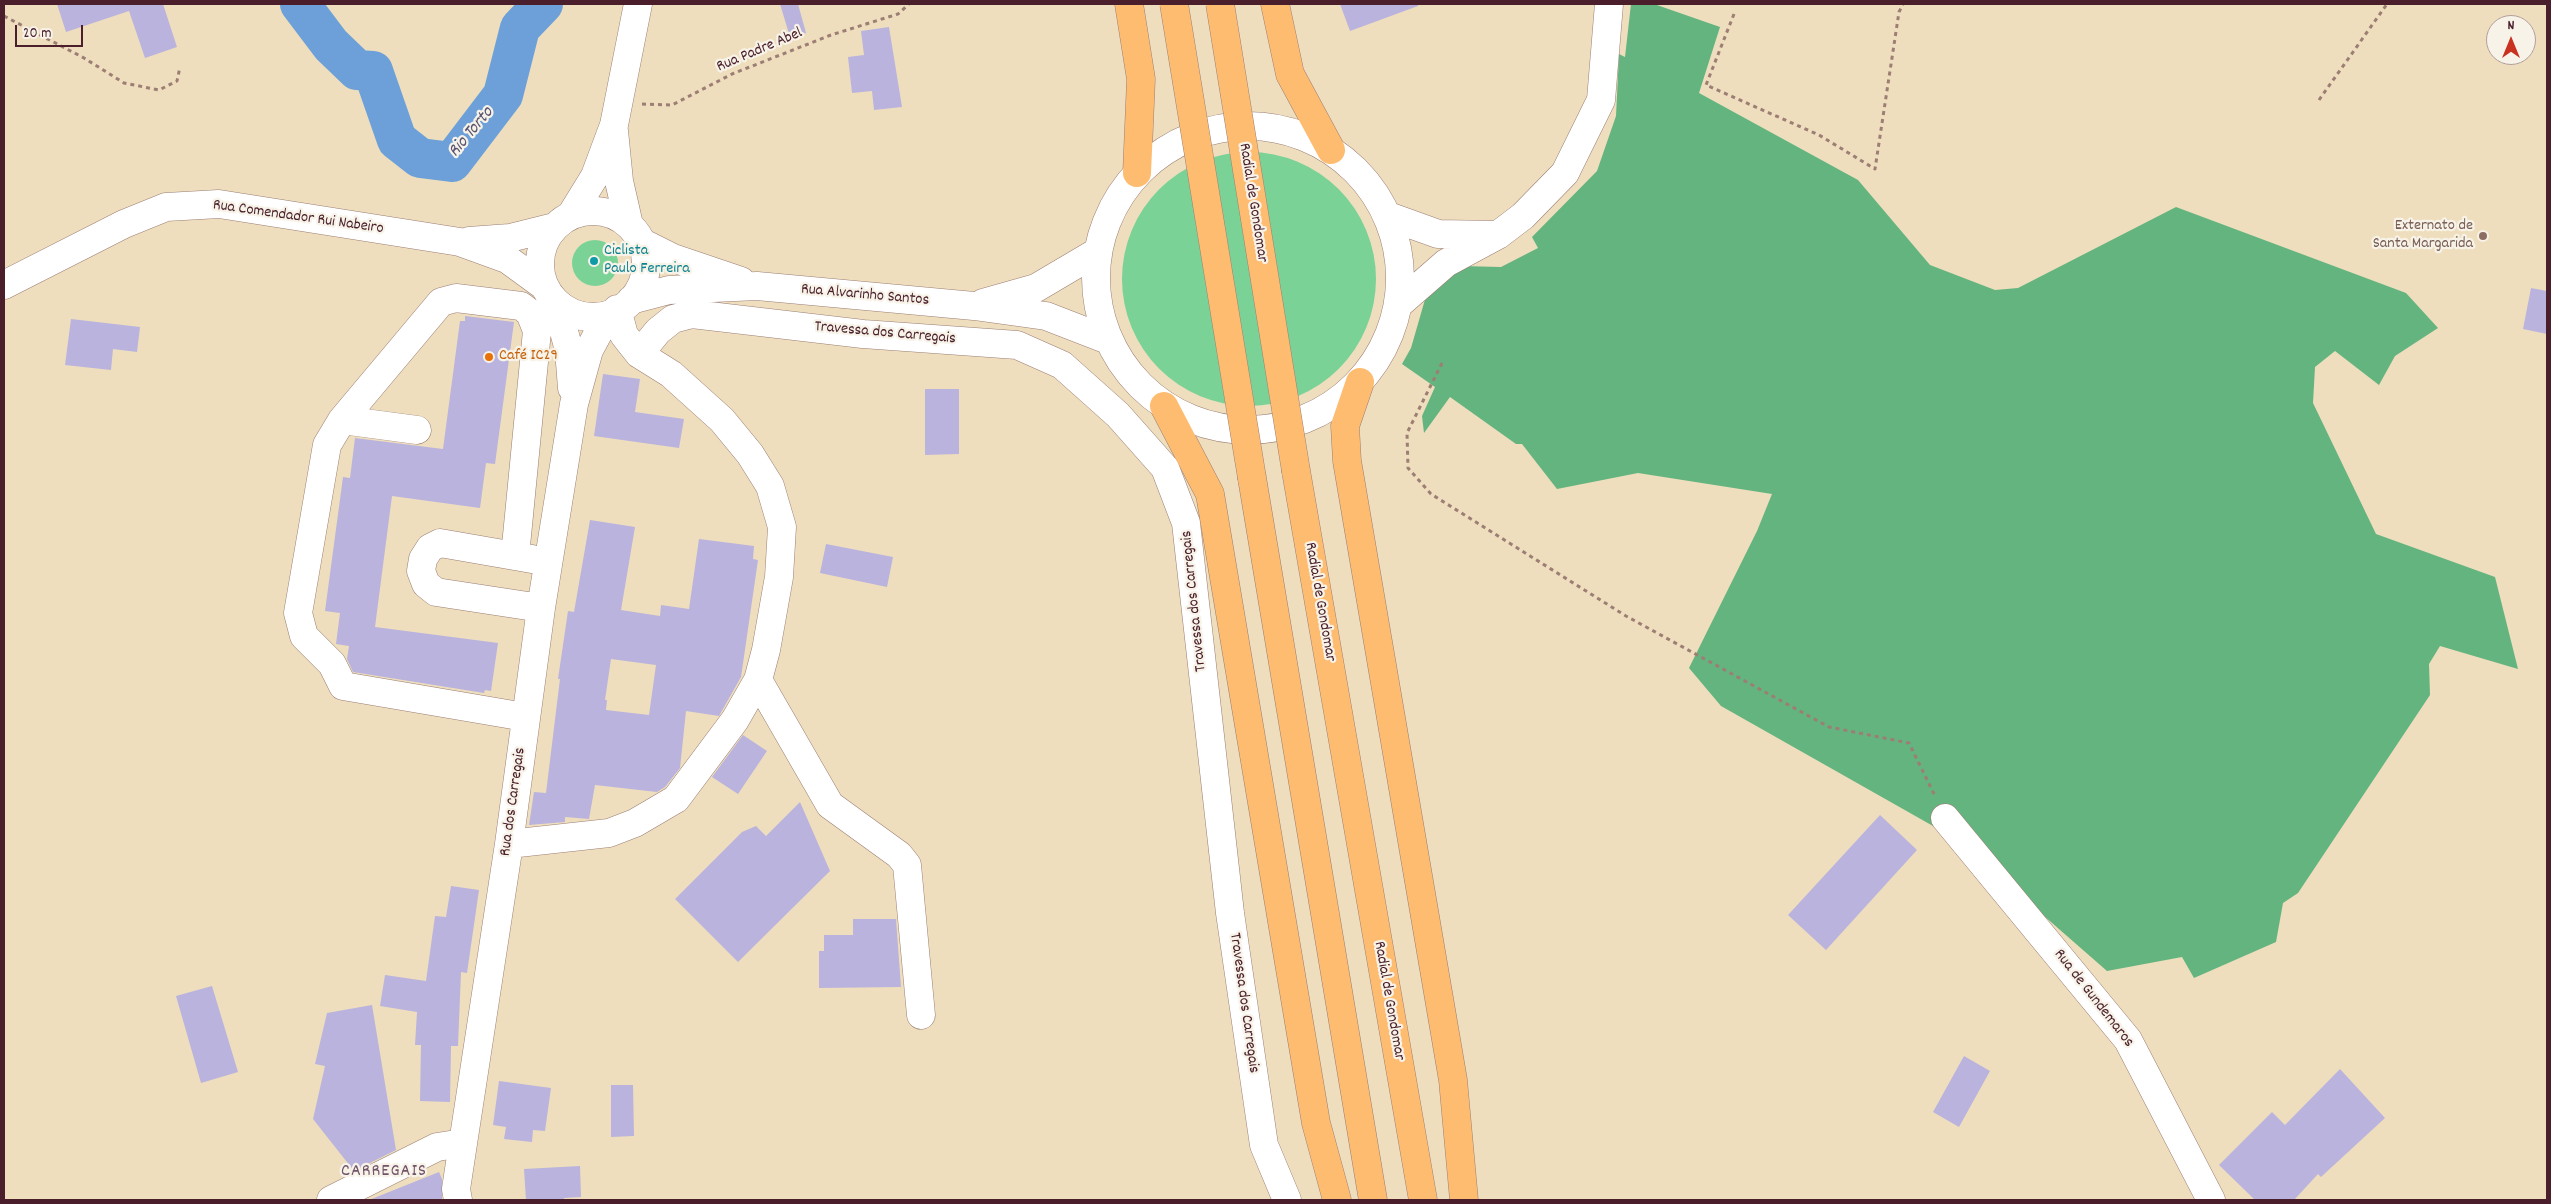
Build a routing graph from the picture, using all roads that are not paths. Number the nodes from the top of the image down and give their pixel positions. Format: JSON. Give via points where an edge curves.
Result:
{"nodes":[{"id":1,"x":638,"y":4,"type":"edge"},
{"id":2,"x":1129,"y":4,"type":"edge"},
{"id":3,"x":1174,"y":4,"type":"edge"},
{"id":4,"x":1220,"y":4,"type":"edge"},
{"id":5,"x":1275,"y":4,"type":"edge"},
{"id":6,"x":1609,"y":4,"type":"edge"},
{"id":7,"x":614,"y":125,"type":"junction"},
{"id":8,"x":1331,"y":150,"type":"junction"},
{"id":9,"x":1137,"y":173,"type":"junction"},
{"id":10,"x":1388,"y":216,"type":"junction"},
{"id":11,"x":562,"y":221,"type":"junction"},
{"id":12,"x":635,"y":234,"type":"junction"},
{"id":13,"x":1498,"y":235,"type":"junction"},
{"id":14,"x":460,"y":242,"type":"junction"},
{"id":15,"x":1097,"y":252,"type":"junction"},
{"id":16,"x":4,"y":285,"type":"edge"},
{"id":17,"x":757,"y":286,"type":"junction"},
{"id":18,"x":550,"y":294,"type":"junction"},
{"id":19,"x":1399,"y":304,"type":"junction"},
{"id":20,"x":974,"y":306,"type":"junction"},
{"id":21,"x":619,"y":308,"type":"junction"},
{"id":22,"x":1108,"y":340,"type":"junction"},
{"id":23,"x":639,"y":354,"type":"junction"},
{"id":24,"x":1360,"y":382,"type":"junction"},
{"id":25,"x":574,"y":404,"type":"junction"},
{"id":26,"x":1164,"y":406,"type":"junction"},
{"id":27,"x":342,"y":420,"type":"junction"},
{"id":28,"x":417,"y":430,"type":"dead end"},
{"id":29,"x":515,"y":556,"type":"junction"},
{"id":30,"x":548,"y":562,"type":"junction"},
{"id":31,"x":541,"y":608,"type":"junction"},
{"id":32,"x":758,"y":680,"type":"junction"},
{"id":33,"x":526,"y":717,"type":"junction"},
{"id":34,"x":1945,"y":818,"type":"road end"},
{"id":35,"x":509,"y":844,"type":"junction"},
{"id":36,"x":921,"y":1015,"type":"dead end"},
{"id":37,"x":463,"y":1143,"type":"junction"},
{"id":38,"x":332,"y":1200,"type":"edge"},
{"id":39,"x":458,"y":1200,"type":"edge"},
{"id":40,"x":1287,"y":1200,"type":"edge"},
{"id":41,"x":1337,"y":1200,"type":"edge"},
{"id":42,"x":1373,"y":1200,"type":"edge"},
{"id":43,"x":1423,"y":1200,"type":"edge"},
{"id":44,"x":1464,"y":1200,"type":"edge"},
{"id":45,"x":2211,"y":1200,"type":"edge"}],
"edges":[{"from":1,"to":7,"type":"street"},
{"from":2,"to":9,"type":"highway","via":[[1141,79]]},
{"from":3,"to":42,"type":"highway","bridge":true},
{"from":4,"to":43,"type":"highway","name":"Radial de Gondomar","bridge":true,"via":[[1296,471]]},
{"from":5,"to":8,"type":"highway","via":[[1290,74]]},
{"from":6,"to":13,"type":"street","via":[[1601,100],[1565,173],[1523,216]]},
{"from":7,"to":11,"type":"street","via":[[595,176]]},
{"from":7,"to":12,"type":"street","via":[[619,181]]},
{"from":8,"to":9,"type":"street","via":[[1304,136],[1274,127],[1244,125],[1214,129],[1186,138],[1160,153]]},
{"from":8,"to":10,"type":"street","via":[[1374,190]]},
{"from":9,"to":15,"type":"street","via":[[1118,196],[1105,223]]},
{"from":10,"to":13,"type":"street","via":[[1438,234]]},
{"from":10,"to":19,"type":"street","via":[[1401,274]]},
{"from":11,"to":12,"type":"street","via":[[591,211],[612,214]]},
{"from":11,"to":14,"type":"street","name":"Rua Comendador Rui Nabeiro","via":[[510,238]]},
{"from":11,"to":18,"type":"street","via":[[543,245],[539,265]]},
{"from":12,"to":17,"type":"street","name":"Rua Alvarinho Santos","via":[[673,258]]},
{"from":12,"to":21,"type":"street","via":[[646,262],[642,283]]},
{"from":13,"to":19,"type":"street","via":[[1446,264]]},
{"from":14,"to":16,"type":"street","name":"Rua Comendador Rui Nabeiro","via":[[219,204],[166,207],[124,224]]},
{"from":14,"to":18,"type":"street","name":"Rua Comendador Rui Nabeiro","via":[[507,259]]},
{"from":15,"to":20,"type":"street","name":"Rua Alvarinho Santos","via":[[1036,288]]},
{"from":15,"to":22,"type":"street","via":[[1098,310]]},
{"from":17,"to":20,"type":"street","name":"Rua Alvarinho Santos"},
{"from":17,"to":21,"type":"street","name":"Rua Alvarinho Santos","via":[[669,290]]},
{"from":18,"to":21,"type":"street","via":[[573,313],[594,317]]},
{"from":18,"to":25,"type":"street","name":"Rua dos Carregais","via":[[569,350]]},
{"from":19,"to":24,"type":"street","via":[[1391,332],[1378,359]]},
{"from":20,"to":22,"type":"street","name":"Rua Alvarinho Santos","via":[[1046,316]]},
{"from":21,"to":23,"type":"street","via":[[624,336]]},
{"from":21,"to":25,"type":"street","name":"Rua dos Carregais","via":[[589,350]]},
{"from":22,"to":26,"type":"street","via":[[1123,366]]},
{"from":23,"to":32,"type":"street","via":[[671,374],[722,420],[750,454],[770,486],[782,527],[780,567]]},
{"from":23,"to":40,"type":"street","name":"Travessa dos Carregais","via":[[673,319],[692,314],[863,334],[1018,345],[1062,365],[1118,415],[1165,468],[1186,523],[1230,913],[1264,1145]]},
{"from":24,"to":26,"type":"street","via":[[1337,402],[1311,417],[1282,427],[1223,428],[1192,420]]},
{"from":24,"to":44,"type":"highway","via":[[1345,426],[1346,462],[1452,1080]]},
{"from":25,"to":30,"type":"street","name":"Rua dos Carregais"},
{"from":26,"to":41,"type":"highway","via":[[1210,494],[1316,1123]]},
{"from":27,"to":28,"type":"street"},
{"from":27,"to":29,"type":"street","via":[[441,302],[456,298],[521,306],[530,313],[537,331]]},
{"from":27,"to":33,"type":"street","via":[[327,445],[298,612],[304,636],[332,664],[343,686]]},
{"from":29,"to":30,"type":"street"},
{"from":29,"to":31,"type":"street","via":[[440,543],[430,548],[423,559],[421,571],[426,584],[436,592]]},
{"from":30,"to":31,"type":"street","name":"Rua dos Carregais"},
{"from":31,"to":33,"type":"street","name":"Rua dos Carregais"},
{"from":32,"to":35,"type":"street","via":[[735,720],[676,798],[609,833]]},
{"from":32,"to":36,"type":"street","via":[[830,805],[899,855],[907,865]]},
{"from":33,"to":35,"type":"street","name":"Rua dos Carregais"},
{"from":34,"to":45,"type":"street","name":"Rua de Gundemaros","via":[[2128,1040]]},
{"from":35,"to":37,"type":"street","name":"Rua dos Carregais"},
{"from":37,"to":38,"type":"street","via":[[437,1147]]},
{"from":37,"to":39,"type":"street","name":"Rua dos Carregais","via":[[456,1189]]}]}
